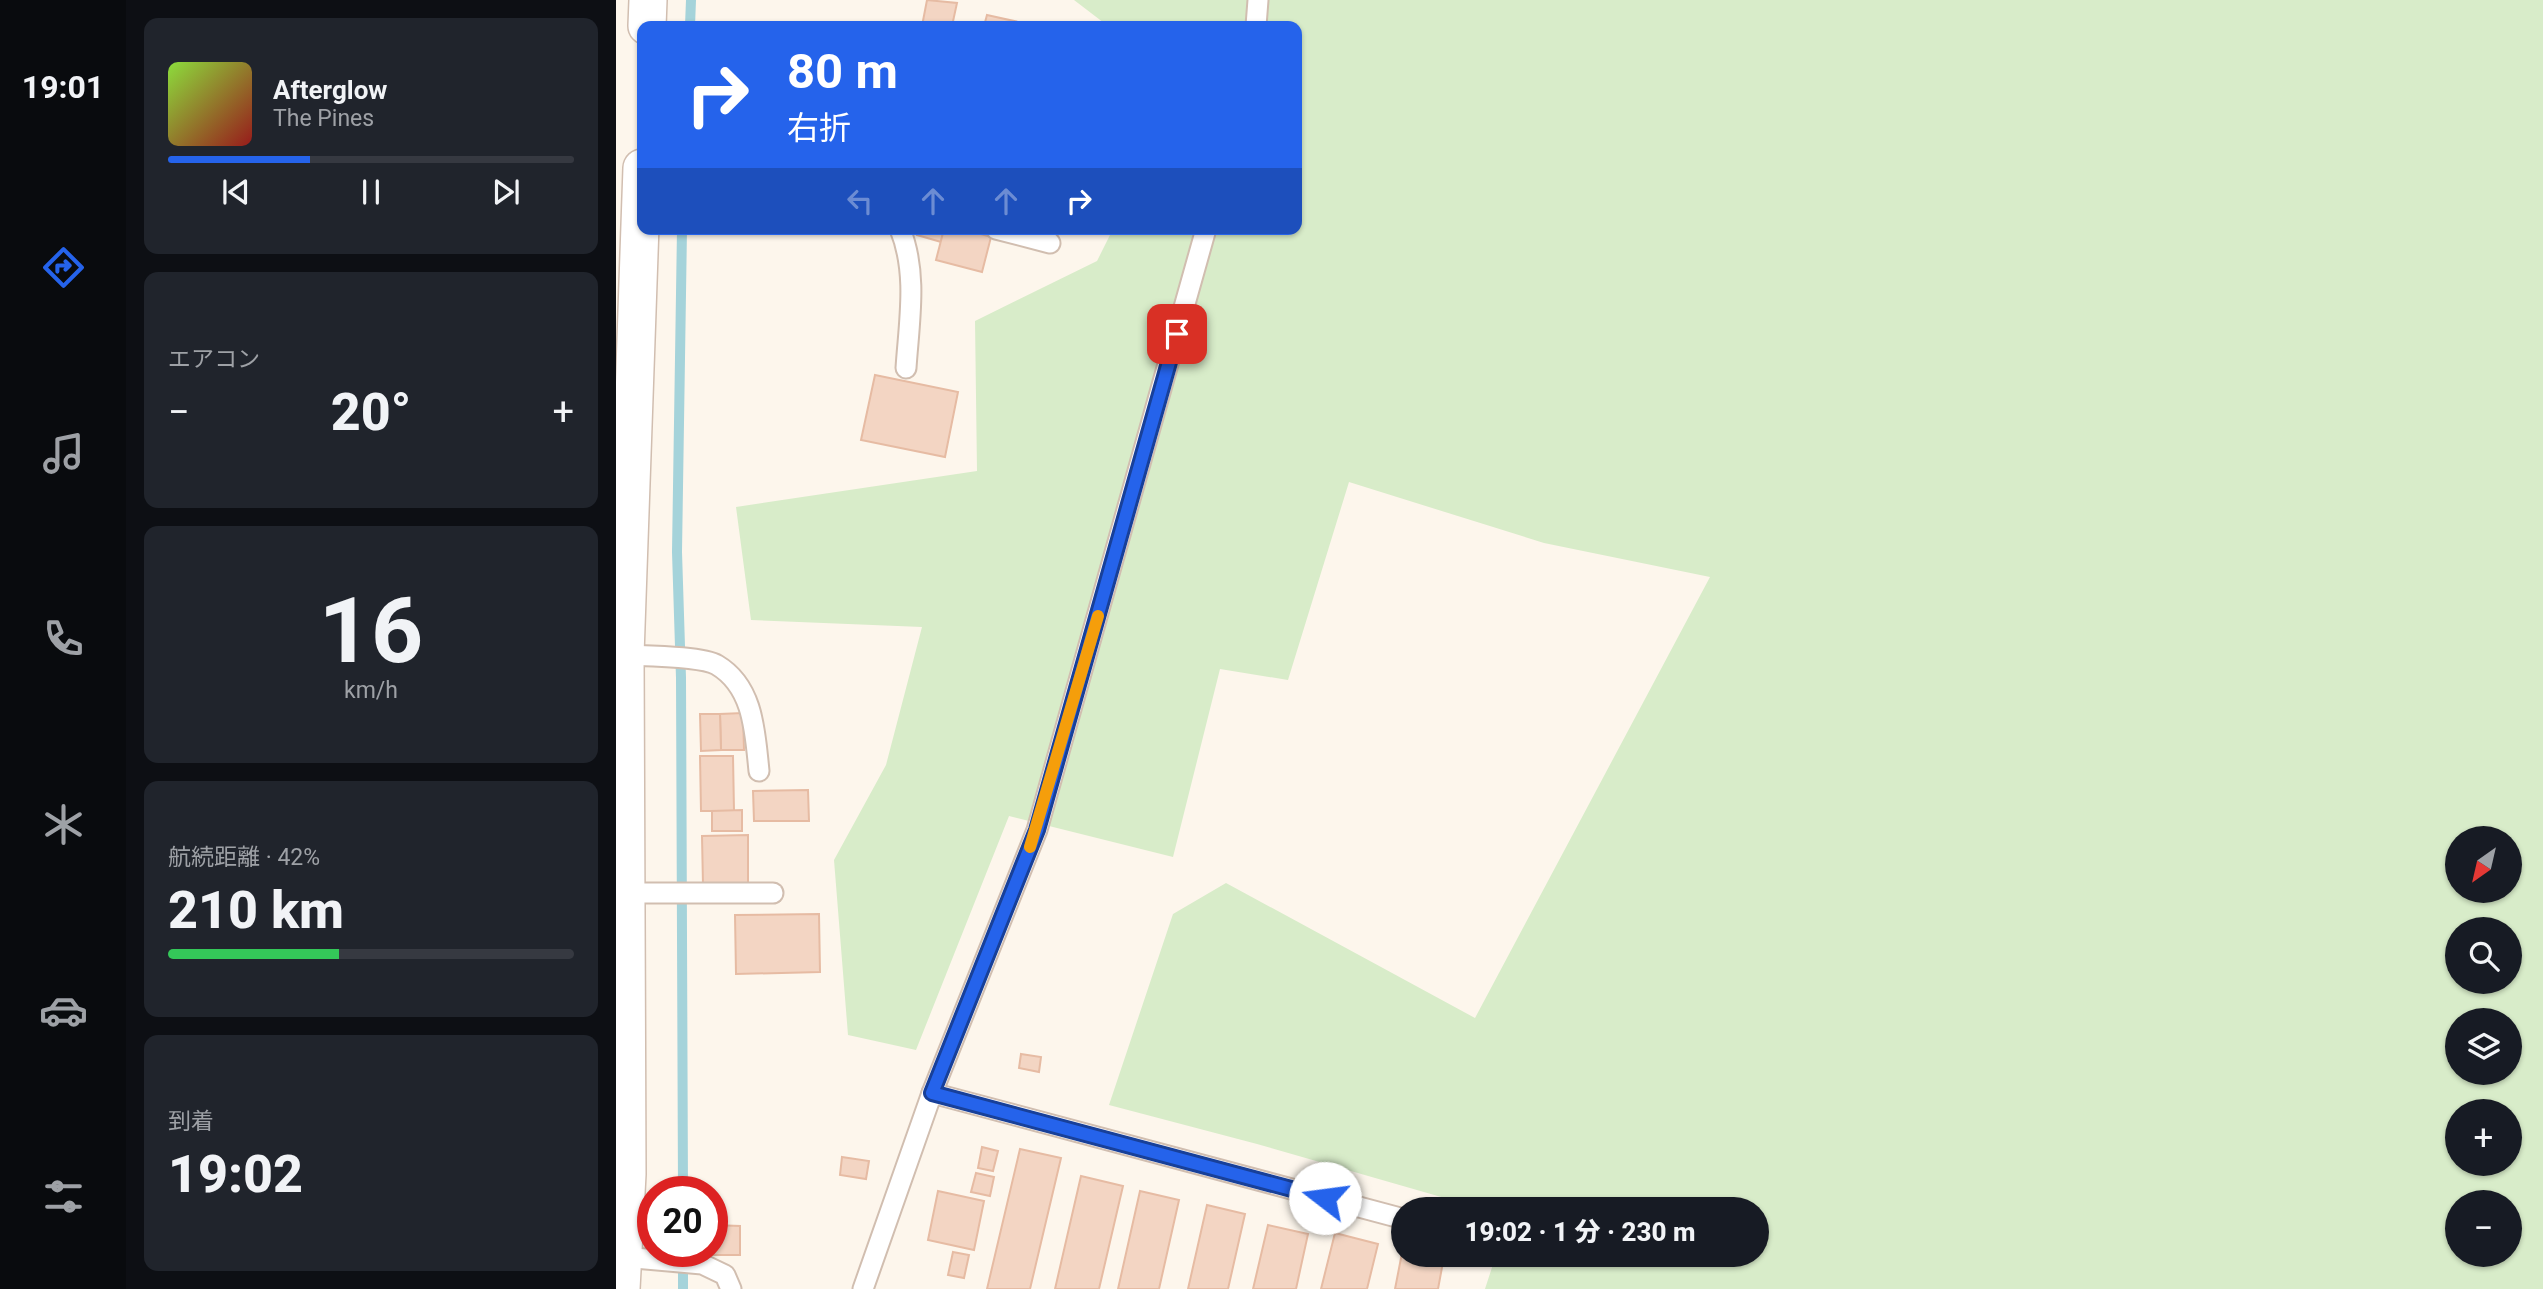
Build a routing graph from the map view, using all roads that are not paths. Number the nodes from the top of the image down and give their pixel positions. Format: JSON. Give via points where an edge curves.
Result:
{"nodes":[{"id":1,"x":648,"y":0,"type":"edge"},
{"id":2,"x":1258,"y":0,"type":"edge"},
{"id":3,"x":647,"y":21,"type":"edge"},
{"id":4,"x":1256,"y":21,"type":"edge"},
{"id":5,"x":642,"y":235,"type":"edge"},
{"id":6,"x":902,"y":235,"type":"edge"},
{"id":7,"x":1019,"y":235,"type":"edge"},
{"id":8,"x":1204,"y":235,"type":"edge"},
{"id":9,"x":1050,"y":243,"type":"dead end"},
{"id":10,"x":906,"y":368,"type":"dead end"},
{"id":11,"x":643,"y":656,"type":"junction"},
{"id":12,"x":759,"y":771,"type":"dead end"},
{"id":13,"x":626,"y":893,"type":"junction"},
{"id":14,"x":773,"y":893,"type":"dead end"},
{"id":15,"x":932,"y":1093,"type":"junction"},
{"id":16,"x":1391,"y":1216,"type":"edge"},
{"id":17,"x":622,"y":1273,"type":"edge"},
{"id":18,"x":731,"y":1289,"type":"edge"},
{"id":19,"x":863,"y":1289,"type":"edge"}],
"edges":[{"from":1,"to":3,"type":"street"},
{"from":2,"to":4,"type":"lane"},
{"from":5,"to":11,"type":"street"},
{"from":6,"to":10,"type":"lane","via":[[908,249],[911,298]]},
{"from":7,"to":9,"type":"lane"},
{"from":8,"to":15,"type":"lane","via":[[1037,830]]},
{"from":11,"to":12,"type":"lane","via":[[716,664],[734,681],[753,714]]},
{"from":11,"to":13,"type":"street"},
{"from":13,"to":14,"type":"lane"},
{"from":13,"to":17,"type":"street","via":[[627,1174]]},
{"from":15,"to":16,"type":"lane"},
{"from":15,"to":19,"type":"lane"},
{"from":17,"to":18,"type":"lane","via":[[665,1261],[702,1264],[725,1275]]}]}
